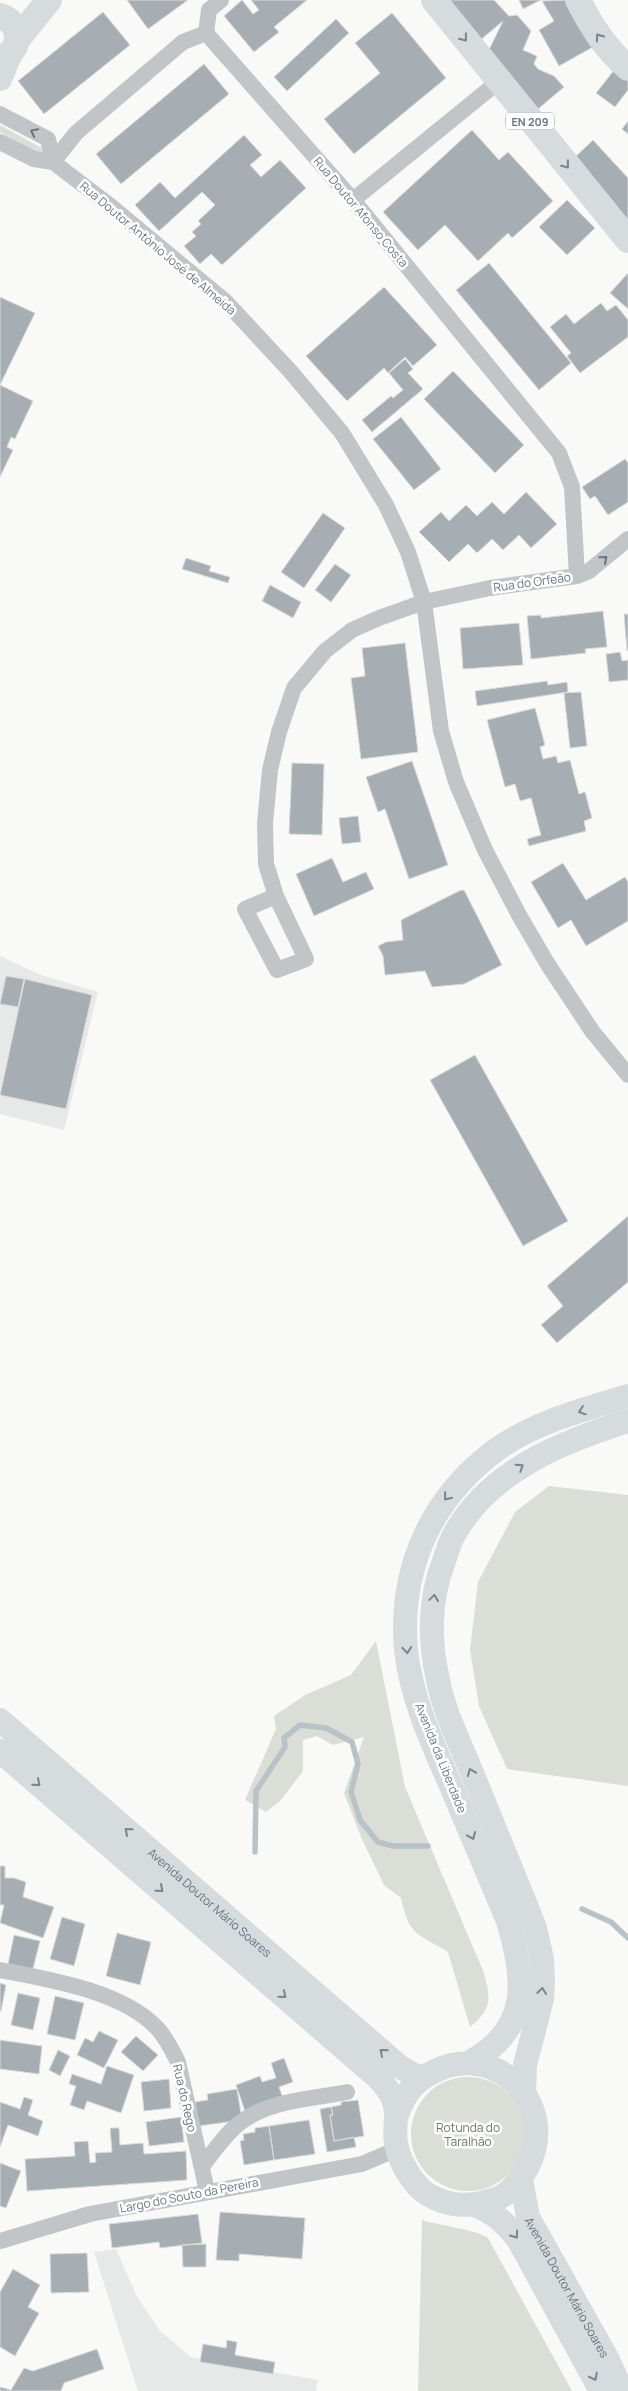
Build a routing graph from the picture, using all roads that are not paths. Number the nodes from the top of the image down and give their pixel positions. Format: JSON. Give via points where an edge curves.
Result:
{"nodes":[{"id":1,"x":19,"y":0,"type":"edge"},
{"id":2,"x":49,"y":0,"type":"edge"},
{"id":3,"x":221,"y":0,"type":"edge"},
{"id":4,"x":434,"y":0,"type":"edge"},
{"id":5,"x":578,"y":0,"type":"edge"},
{"id":6,"x":0,"y":14,"type":"edge"},
{"id":7,"x":206,"y":33,"type":"junction"},
{"id":8,"x":9,"y":50,"type":"edge"},
{"id":9,"x":628,"y":68,"type":"edge"},
{"id":10,"x":0,"y":80,"type":"edge"},
{"id":11,"x":498,"y":82,"type":"junction"},
{"id":12,"x":0,"y":114,"type":"edge"},
{"id":13,"x":0,"y":142,"type":"edge"},
{"id":14,"x":53,"y":162,"type":"junction"},
{"id":15,"x":353,"y":200,"type":"junction"},
{"id":16,"x":628,"y":240,"type":"edge"},
{"id":17,"x":628,"y":539,"type":"edge"},
{"id":18,"x":577,"y":576,"type":"junction"},
{"id":19,"x":424,"y":602,"type":"junction"},
{"id":20,"x":276,"y":896,"type":"dead end"},
{"id":21,"x":628,"y":1076,"type":"edge"},
{"id":22,"x":628,"y":1396,"type":"edge"},
{"id":23,"x":628,"y":1421,"type":"edge"},
{"id":24,"x":0,"y":1720,"type":"edge"},
{"id":25,"x":0,"y":1750,"type":"edge"},
{"id":26,"x":0,"y":1970,"type":"edge"},
{"id":27,"x":472,"y":2062,"type":"junction"},
{"id":28,"x":424,"y":2077,"type":"junction"},
{"id":29,"x":347,"y":2092,"type":"dead end"},
{"id":30,"x":524,"y":2094,"type":"junction"},
{"id":31,"x":396,"y":2118,"type":"junction"},
{"id":32,"x":396,"y":2143,"type":"junction"},
{"id":33,"x":374,"y":2161,"type":"junction"},
{"id":34,"x":203,"y":2165,"type":"junction"},
{"id":35,"x":406,"y":2171,"type":"junction"},
{"id":36,"x":521,"y":2180,"type":"junction"},
{"id":37,"x":208,"y":2191,"type":"junction"},
{"id":38,"x":477,"y":2206,"type":"junction"},
{"id":39,"x":2,"y":2240,"type":"edge"},
{"id":40,"x":601,"y":2391,"type":"edge"},
{"id":41,"x":622,"y":2391,"type":"edge"}],
"edges":[{"from":1,"to":6,"type":"main road"},
{"from":2,"to":8,"type":"main road"},
{"from":3,"to":7,"type":"street","via":[[209,10]]},
{"from":4,"to":11,"type":"main road","number":"EN 209","one_way":true},
{"from":9,"to":5,"type":"main road","one_way":true,"via":[[598,37]]},
{"from":6,"to":8,"type":"main road","via":[[14,26]]},
{"from":7,"to":14,"type":"street","via":[[183,42],[76,133]]},
{"from":7,"to":15,"type":"street","name":"Rua Doutor Afonso Costa"},
{"from":8,"to":10,"type":"main road"},
{"from":11,"to":15,"type":"street"},
{"from":11,"to":16,"type":"main road","number":"EN 209","one_way":true},
{"from":14,"to":12,"type":"street","one_way":true,"via":[[48,139]]},
{"from":13,"to":14,"type":"street","name":"Rua Doutor António José de Almeida","via":[[34,159]]},
{"from":14,"to":19,"type":"street","name":"Rua Doutor António José de Almeida","via":[[226,302],[291,372],[342,433],[386,505],[408,552]]},
{"from":15,"to":18,"type":"street","name":"Rua Doutor Afonso Costa","via":[[559,453],[572,487]]},
{"from":18,"to":17,"type":"street","name":"Rua do Orfeão","one_way":true,"via":[[589,571]]},
{"from":18,"to":19,"type":"street","name":"Rua do Orfeão","via":[[490,588]]},
{"from":19,"to":20,"type":"street","name":"Rua do Orfeão","via":[[352,630],[325,651],[294,688],[270,770],[265,823],[266,864]]},
{"from":19,"to":21,"type":"street","name":"Rua Doutor António José de Almeida","via":[[441,731],[459,790],[485,850],[519,915],[592,1031]]},
{"from":22,"to":27,"type":"main road","name":"Avenida da Liberdade","one_way":true,"via":[[558,1419],[497,1450],[461,1480],[440,1506],[415,1563],[406,1620],[409,1670],[429,1735],[508,1921],[517,1951],[519,1997],[510,2029],[499,2042]]},
{"from":30,"to":23,"type":"main road","name":"Avenida da Liberdade","one_way":true,"via":[[527,2052],[542,1999],[542,1959],[529,1912],[446,1710],[433,1653],[434,1594],[454,1534],[476,1503],[498,1482],[560,1445]]},
{"from":28,"to":24,"type":"main road","name":"Avenida Doutor Mário Soares","one_way":true,"via":[[400,2067]]},
{"from":25,"to":31,"type":"main road","name":"Avenida Doutor Mário Soares","one_way":true,"via":[[377,2077],[395,2102]]},
{"from":26,"to":34,"type":"street","name":"Rua do Rego","via":[[52,1980],[103,1995],[134,2011],[156,2028],[178,2062],[193,2136]]},
{"from":27,"to":28,"type":"main road","name":"Avenida Doutor Mário Soares","via":[[445,2066]]},
{"from":27,"to":30,"type":"main road","name":"Avenida Doutor Mário Soares","via":[[494,2069],[518,2084]]},
{"from":28,"to":31,"type":"main road","name":"Avenida Doutor Mário Soares","via":[[408,2093]]},
{"from":29,"to":34,"type":"street","via":[[255,2113],[232,2130]]},
{"from":30,"to":36,"type":"main road","name":"Avenida Doutor Mário Soares","via":[[533,2108],[537,2138],[532,2159]]},
{"from":31,"to":32,"type":"main road","name":"Avenida Doutor Mário Soares"},
{"from":32,"to":33,"type":"street","name":"Largo do Souto da Pereira","via":[[390,2152]]},
{"from":32,"to":35,"type":"main road","name":"Avenida Doutor Mário Soares"},
{"from":33,"to":35,"type":"street","name":"Largo do Souto da Pereira","via":[[395,2164]]},
{"from":33,"to":37,"type":"street","name":"Largo do Souto da Pereira"},
{"from":34,"to":37,"type":"street","name":"Rua do Rego"},
{"from":35,"to":38,"type":"main road","name":"Avenida Doutor Mário Soares","via":[[426,2193],[454,2205]]},
{"from":36,"to":38,"type":"main road","name":"Avenida Doutor Mário Soares","via":[[502,2197]]},
{"from":36,"to":41,"type":"main road","name":"Avenida Doutor Mário Soares","via":[[528,2217],[603,2350]]},
{"from":37,"to":39,"type":"street","name":"Largo do Souto da Pereira","via":[[90,2214]]},
{"from":38,"to":40,"type":"main road","name":"Avenida Doutor Mário Soares","one_way":true,"via":[[491,2212],[518,2239]]}]}
